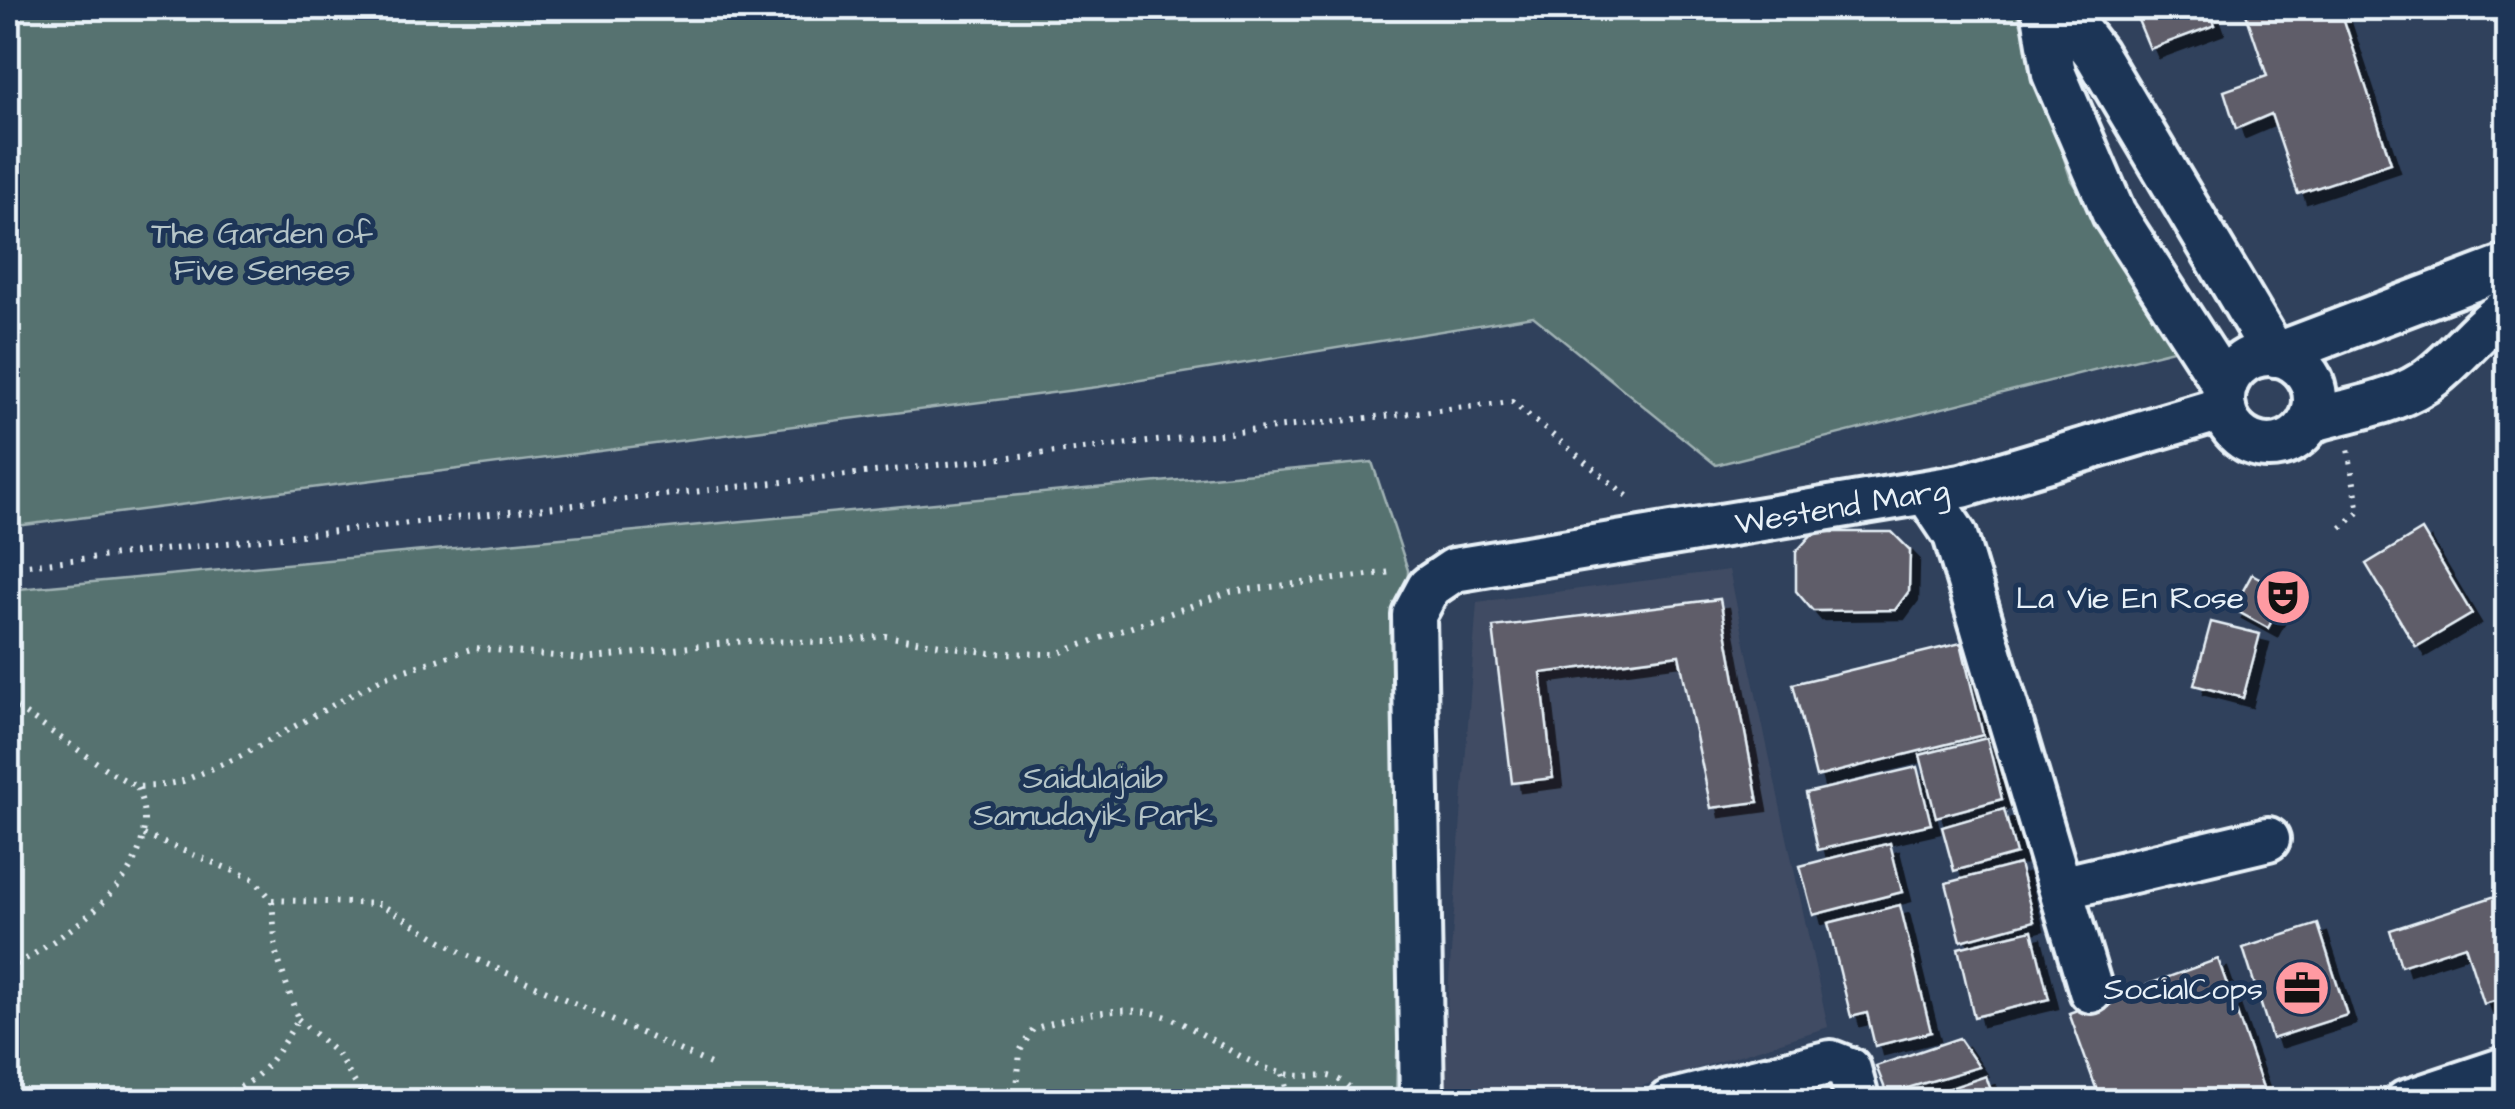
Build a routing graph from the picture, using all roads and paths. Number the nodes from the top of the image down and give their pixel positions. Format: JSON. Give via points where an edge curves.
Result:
{"nodes":[{"id":1,"x":2043,"y":8,"type":"edge"},
{"id":2,"x":2061,"y":8,"type":"edge"},
{"id":3,"x":2508,"y":266,"type":"edge"},
{"id":4,"x":2508,"y":309,"type":"edge"},
{"id":5,"x":2275,"y":355,"type":"junction"},
{"id":6,"x":2224,"y":397,"type":"junction"},
{"id":7,"x":2325,"y":417,"type":"junction"},
{"id":8,"x":1927,"y":493,"type":"junction"},
{"id":9,"x":2341,"y":528,"type":"dead end"},
{"id":10,"x":1676,"y":536,"type":"junction"},
{"id":11,"x":8,"y":567,"type":"edge"},
{"id":12,"x":1454,"y":570,"type":"junction"},
{"id":13,"x":8,"y":702,"type":"edge"},
{"id":14,"x":137,"y":787,"type":"junction"},
{"id":15,"x":144,"y":835,"type":"junction"},
{"id":16,"x":2268,"y":840,"type":"dead end"},
{"id":17,"x":2060,"y":888,"type":"junction"},
{"id":18,"x":272,"y":900,"type":"junction"},
{"id":19,"x":8,"y":970,"type":"edge"},
{"id":20,"x":2091,"y":991,"type":"dead end"},
{"id":21,"x":298,"y":1019,"type":"junction"},
{"id":22,"x":718,"y":1068,"type":"dead end"},
{"id":23,"x":2508,"y":1068,"type":"edge"},
{"id":24,"x":1283,"y":1074,"type":"junction"},
{"id":25,"x":197,"y":1102,"type":"edge"},
{"id":26,"x":366,"y":1102,"type":"edge"},
{"id":27,"x":1016,"y":1102,"type":"edge"},
{"id":28,"x":1289,"y":1102,"type":"edge"},
{"id":29,"x":1363,"y":1102,"type":"edge"},
{"id":30,"x":1422,"y":1102,"type":"edge"},
{"id":31,"x":1669,"y":1102,"type":"edge"},
{"id":32,"x":1858,"y":1102,"type":"edge"},
{"id":33,"x":2406,"y":1102,"type":"edge"}],
"edges":[{"from":1,"to":6,"type":"street","via":[[2054,74],[2114,214]]},
{"from":2,"to":5,"type":"street","via":[[2096,54]]},
{"from":3,"to":5,"type":"street","name":"Westend Marg"},
{"from":4,"to":7,"type":"street","via":[[2404,394]]},
{"from":5,"to":6,"type":"street","name":"Westend Marg","via":[[2245,362]]},
{"from":5,"to":7,"type":"street","via":[[2306,373]]},
{"from":6,"to":7,"type":"street","via":[[2232,429],[2261,446],[2294,438]]},
{"from":6,"to":8,"type":"street","name":"Westend Marg"},
{"from":7,"to":9,"type":"path","via":[[2359,512]]},
{"from":8,"to":10,"type":"street","name":"Westend Marg"},
{"from":8,"to":17,"type":"street","via":[[1956,535]]},
{"from":10,"to":11,"type":"path","via":[[1512,402]]},
{"from":10,"to":12,"type":"street","name":"Westend Marg"},
{"from":12,"to":14,"type":"path","via":[[1230,592],[1056,654],[990,653],[885,636],[744,641],[584,659],[474,648],[384,677],[183,781]]},
{"from":12,"to":30,"type":"street","via":[[1429,587],[1414,615]]},
{"from":13,"to":14,"type":"path"},
{"from":14,"to":15,"type":"path"},
{"from":15,"to":18,"type":"path","via":[[254,878]]},
{"from":15,"to":19,"type":"path","via":[[125,876],[100,905]]},
{"from":16,"to":17,"type":"street"},
{"from":17,"to":20,"type":"street"},
{"from":18,"to":21,"type":"path","via":[[276,953]]},
{"from":18,"to":22,"type":"path","via":[[380,904],[462,953]]},
{"from":21,"to":25,"type":"path","via":[[268,1069],[225,1095]]},
{"from":21,"to":26,"type":"path","via":[[337,1054]]},
{"from":23,"to":33,"type":"street"},
{"from":24,"to":27,"type":"path","via":[[1172,1018],[1115,1010],[1033,1029],[1020,1051]]},
{"from":24,"to":28,"type":"path"},
{"from":24,"to":29,"type":"path","via":[[1320,1072],[1348,1084]]},
{"from":31,"to":32,"type":"street","via":[[1831,1062],[1848,1069]]}]}
